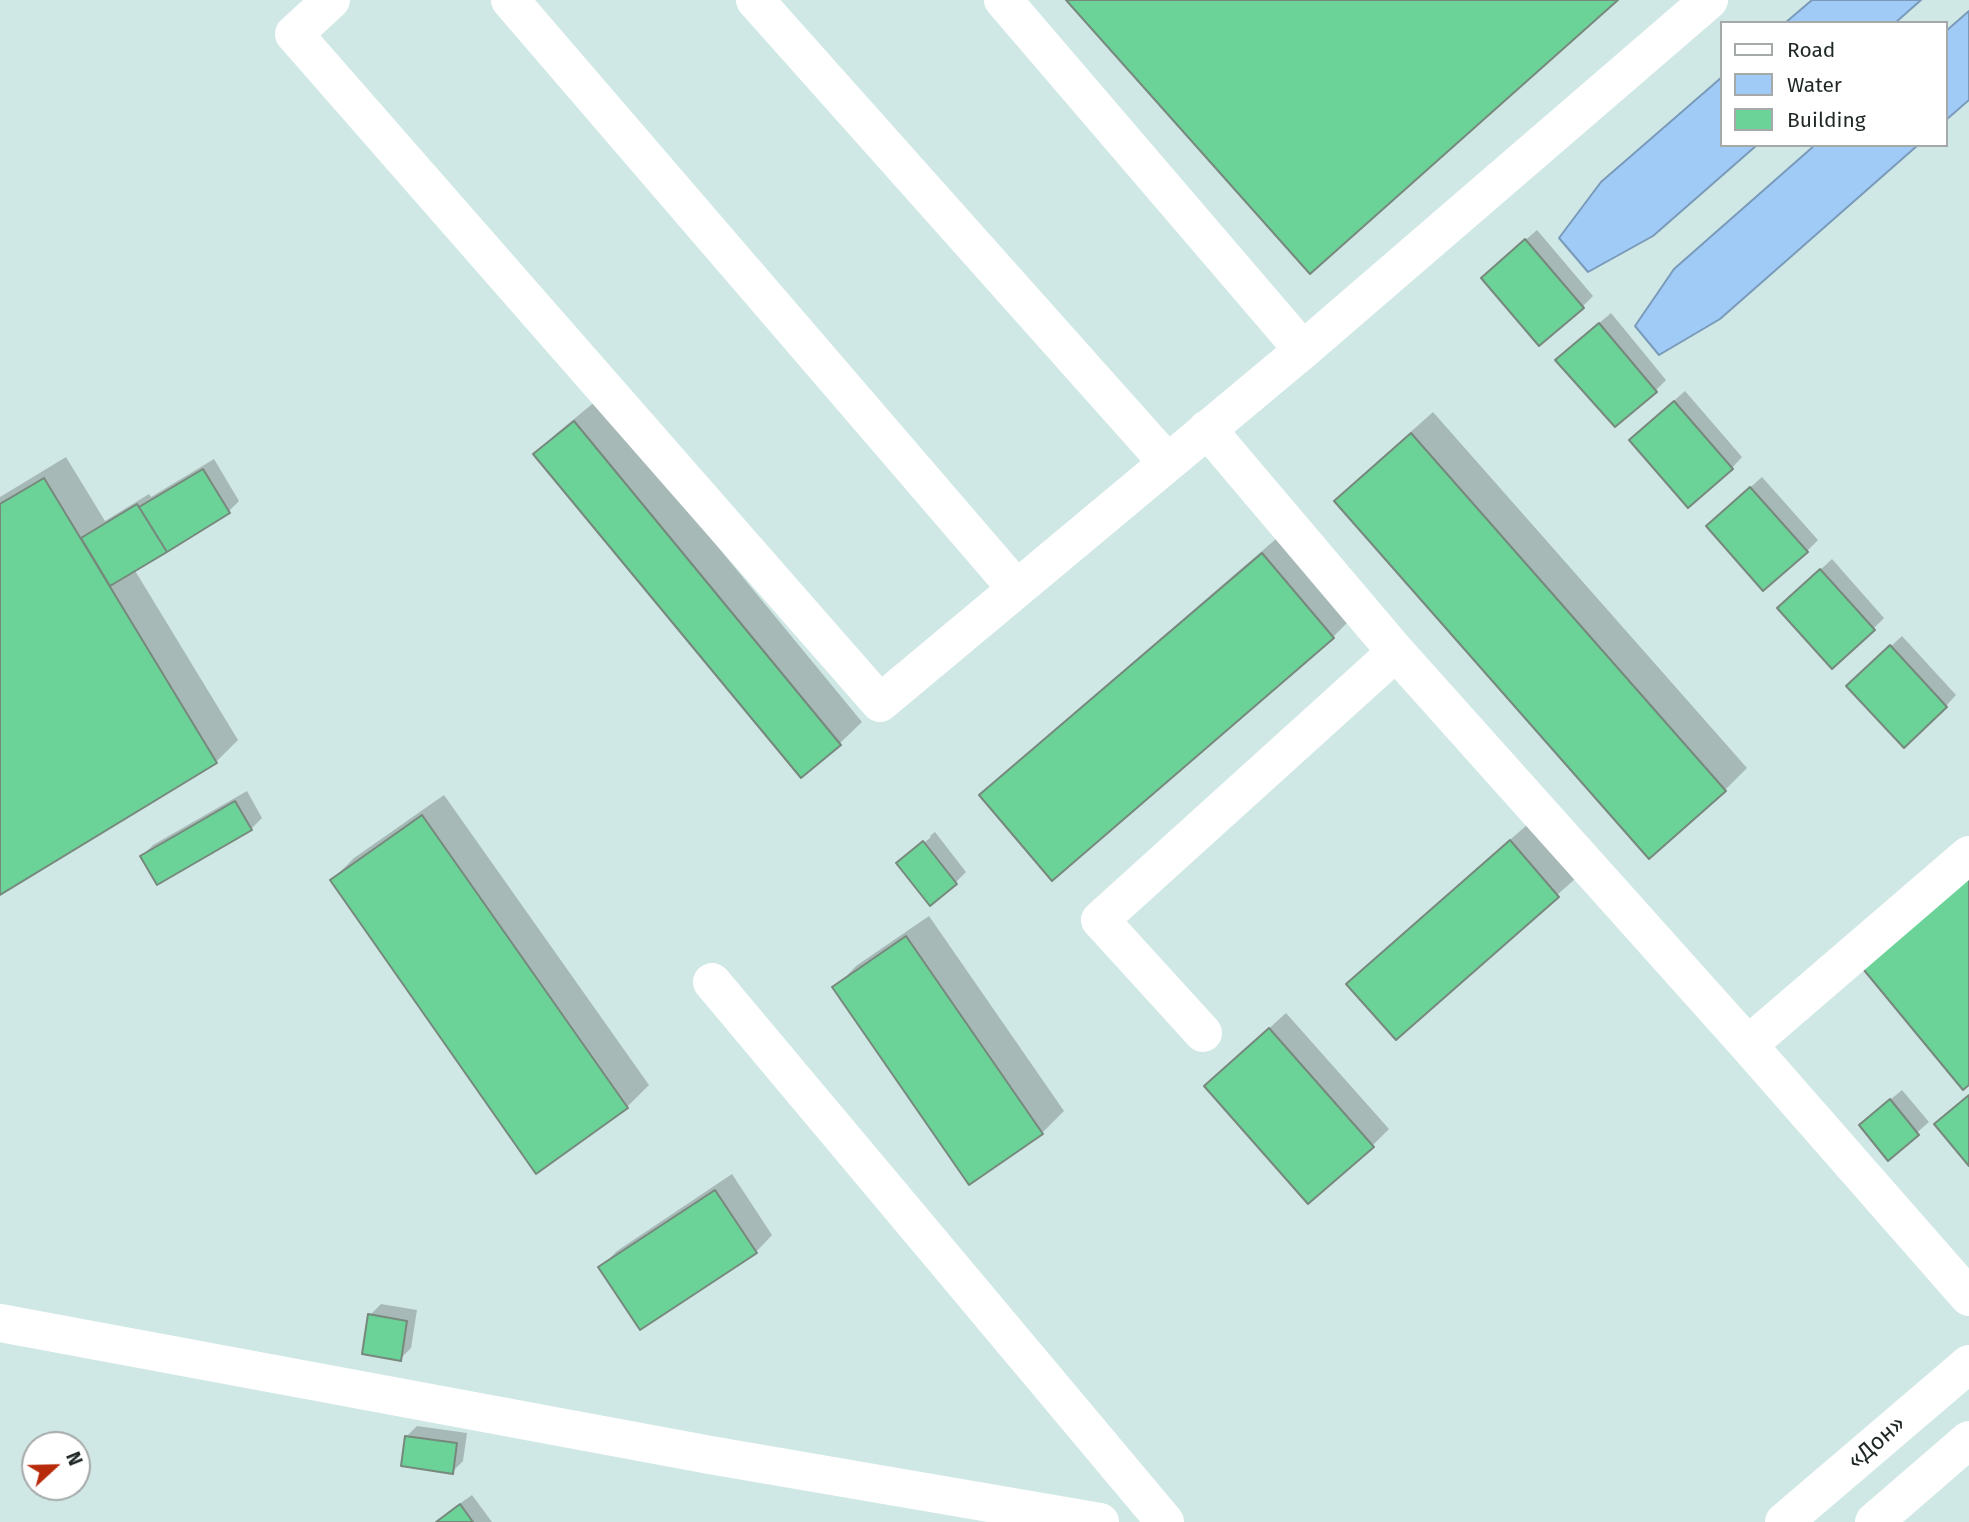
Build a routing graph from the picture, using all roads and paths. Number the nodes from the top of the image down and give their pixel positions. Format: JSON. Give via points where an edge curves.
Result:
{"nodes":[{"id":1,"x":331,"y":0,"type":"edge"},
{"id":2,"x":509,"y":0,"type":"edge"},
{"id":3,"x":755,"y":0,"type":"edge"},
{"id":4,"x":1003,"y":0,"type":"edge"},
{"id":5,"x":1709,"y":0,"type":"edge"},
{"id":6,"x":1303,"y":350,"type":"junction"},
{"id":7,"x":1207,"y":429,"type":"junction"},
{"id":8,"x":1167,"y":462,"type":"junction"},
{"id":9,"x":1016,"y":588,"type":"junction"},
{"id":10,"x":1396,"y":652,"type":"junction"},
{"id":11,"x":1969,"y":855,"type":"edge"},
{"id":12,"x":712,"y":982,"type":"dead end"},
{"id":13,"x":1203,"y":1033,"type":"dead end"},
{"id":14,"x":1748,"y":1045,"type":"junction"},
{"id":15,"x":1969,"y":1297,"type":"edge"},
{"id":16,"x":0,"y":1323,"type":"edge"},
{"id":17,"x":1969,"y":1364,"type":"edge"},
{"id":18,"x":1969,"y":1440,"type":"edge"},
{"id":19,"x":1100,"y":1522,"type":"edge"},
{"id":20,"x":1165,"y":1522,"type":"edge"},
{"id":21,"x":1784,"y":1522,"type":"edge"},
{"id":22,"x":1874,"y":1522,"type":"edge"}],
"edges":[{"from":1,"to":9,"type":"main road","via":[[294,34],[880,703]]},
{"from":2,"to":9,"type":"main road"},
{"from":3,"to":8,"type":"main road"},
{"from":4,"to":6,"type":"main road"},
{"from":5,"to":6,"type":"main road"},
{"from":6,"to":7,"type":"main road"},
{"from":7,"to":8,"type":"main road"},
{"from":7,"to":10,"type":"main road"},
{"from":8,"to":9,"type":"main road"},
{"from":10,"to":13,"type":"main road","via":[[1100,920]]},
{"from":10,"to":14,"type":"main road"},
{"from":11,"to":14,"type":"main road"},
{"from":12,"to":20,"type":"main road"},
{"from":14,"to":15,"type":"main road"},
{"from":16,"to":19,"type":"main road","via":[[696,1453]]},
{"from":17,"to":21,"type":"main road","name":"«Дон»"},
{"from":18,"to":22,"type":"main road"}]}
